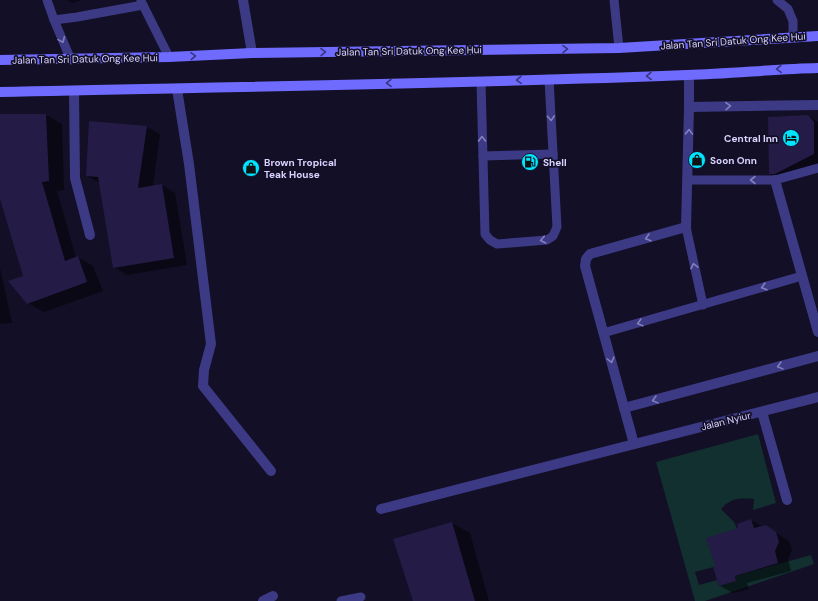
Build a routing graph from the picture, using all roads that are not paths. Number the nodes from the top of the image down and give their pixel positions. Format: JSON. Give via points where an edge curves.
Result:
{"nodes":[{"id":1,"x":48,"y":0,"type":"edge"},
{"id":2,"x":243,"y":0,"type":"edge"},
{"id":3,"x":614,"y":0,"type":"edge"},
{"id":4,"x":777,"y":0,"type":"edge"},
{"id":5,"x":142,"y":3,"type":"edge"},
{"id":6,"x":54,"y":20,"type":"junction"},
{"id":7,"x":818,"y":36,"type":"edge"},
{"id":8,"x":793,"y":37,"type":"junction"},
{"id":9,"x":620,"y":48,"type":"junction"},
{"id":10,"x":252,"y":53,"type":"junction"},
{"id":11,"x":169,"y":57,"type":"junction"},
{"id":12,"x":0,"y":60,"type":"edge"},
{"id":13,"x":71,"y":60,"type":"junction"},
{"id":14,"x":818,"y":68,"type":"edge"},
{"id":15,"x":689,"y":75,"type":"junction"},
{"id":16,"x":549,"y":79,"type":"junction"},
{"id":17,"x":481,"y":82,"type":"junction"},
{"id":18,"x":177,"y":89,"type":"junction"},
{"id":19,"x":74,"y":91,"type":"junction"},
{"id":20,"x":0,"y":92,"type":"edge"},
{"id":21,"x":818,"y":104,"type":"edge"},
{"id":22,"x":689,"y":107,"type":"junction"},
{"id":23,"x":553,"y":154,"type":"junction"},
{"id":24,"x":483,"y":156,"type":"junction"},
{"id":25,"x":818,"y":168,"type":"edge"},
{"id":26,"x":688,"y":180,"type":"junction"},
{"id":27,"x":775,"y":180,"type":"junction"},
{"id":28,"x":686,"y":227,"type":"junction"},
{"id":29,"x":90,"y":235,"type":"dead end"},
{"id":30,"x":802,"y":276,"type":"junction"},
{"id":31,"x":703,"y":305,"type":"junction"},
{"id":32,"x":818,"y":332,"type":"edge"},
{"id":33,"x":603,"y":333,"type":"junction"},
{"id":34,"x":818,"y":356,"type":"edge"},
{"id":35,"x":818,"y":397,"type":"edge"},
{"id":36,"x":624,"y":408,"type":"junction"},
{"id":37,"x":762,"y":412,"type":"junction"},
{"id":38,"x":634,"y":444,"type":"junction"},
{"id":39,"x":271,"y":471,"type":"dead end"},
{"id":40,"x":787,"y":500,"type":"dead end"},
{"id":41,"x":381,"y":509,"type":"dead end"},
{"id":42,"x":361,"y":597,"type":"dead end"},
{"id":43,"x":275,"y":598,"type":"edge"},
{"id":44,"x":263,"y":601,"type":"edge"},
{"id":45,"x":341,"y":601,"type":"edge"}],
"edges":[{"from":1,"to":6,"type":"lane"},
{"from":2,"to":10,"type":"street"},
{"from":3,"to":9,"type":"lane"},
{"from":4,"to":8,"type":"lane","via":[[788,9],[793,21]]},
{"from":5,"to":6,"type":"lane"},
{"from":5,"to":11,"type":"lane"},
{"from":6,"to":13,"type":"lane","one_way":true},
{"from":7,"to":8,"type":"main road","name":"Jalan Tan Sri Datuk Ong Kee Hui"},
{"from":8,"to":9,"type":"main road","name":"Jalan Tan Sri Datuk Ong Kee Hui"},
{"from":10,"to":9,"type":"main road","name":"Jalan Tan Sri Datuk Ong Kee Hui","one_way":true},
{"from":11,"to":10,"type":"main road","name":"Jalan Tan Sri Datuk Ong Kee Hui","one_way":true},
{"from":11,"to":13,"type":"main road","name":"Jalan Tan Sri Datuk Ong Kee Hui"},
{"from":12,"to":13,"type":"main road","name":"Jalan Tan Sri Datuk Ong Kee Hui"},
{"from":14,"to":15,"type":"main road","one_way":true},
{"from":15,"to":16,"type":"main road","one_way":true},
{"from":15,"to":22,"type":"street"},
{"from":16,"to":17,"type":"main road","one_way":true},
{"from":16,"to":23,"type":"lane","one_way":true},
{"from":17,"to":18,"type":"main road","one_way":true},
{"from":24,"to":17,"type":"lane","one_way":true},
{"from":18,"to":19,"type":"main road"},
{"from":18,"to":39,"type":"street","via":[[211,344],[204,370],[203,386]]},
{"from":19,"to":20,"type":"main road"},
{"from":19,"to":29,"type":"street","via":[[75,178]]},
{"from":22,"to":21,"type":"street","one_way":true},
{"from":26,"to":22,"type":"street","one_way":true},
{"from":23,"to":24,"type":"lane"},
{"from":23,"to":24,"type":"lane","one_way":true,"via":[[557,227],[553,236],[547,240],[497,244],[485,234]]},
{"from":25,"to":27,"type":"lane"},
{"from":27,"to":26,"type":"lane","one_way":true},
{"from":26,"to":28,"type":"street"},
{"from":27,"to":30,"type":"street"},
{"from":31,"to":28,"type":"lane","one_way":true},
{"from":28,"to":33,"type":"street","one_way":true,"via":[[590,254],[586,259],[585,266]]},
{"from":30,"to":31,"type":"lane","one_way":true},
{"from":30,"to":32,"type":"street"},
{"from":31,"to":33,"type":"lane","one_way":true},
{"from":33,"to":36,"type":"street","one_way":true},
{"from":34,"to":36,"type":"street","one_way":true},
{"from":35,"to":37,"type":"street","name":"Jalan Nyiur"},
{"from":36,"to":38,"type":"street"},
{"from":37,"to":38,"type":"street","name":"Jalan Nyiur"},
{"from":37,"to":40,"type":"street"},
{"from":38,"to":41,"type":"street","name":"Jalan Nyiur"},
{"from":42,"to":45,"type":"lane"},
{"from":43,"to":44,"type":"street"}]}
